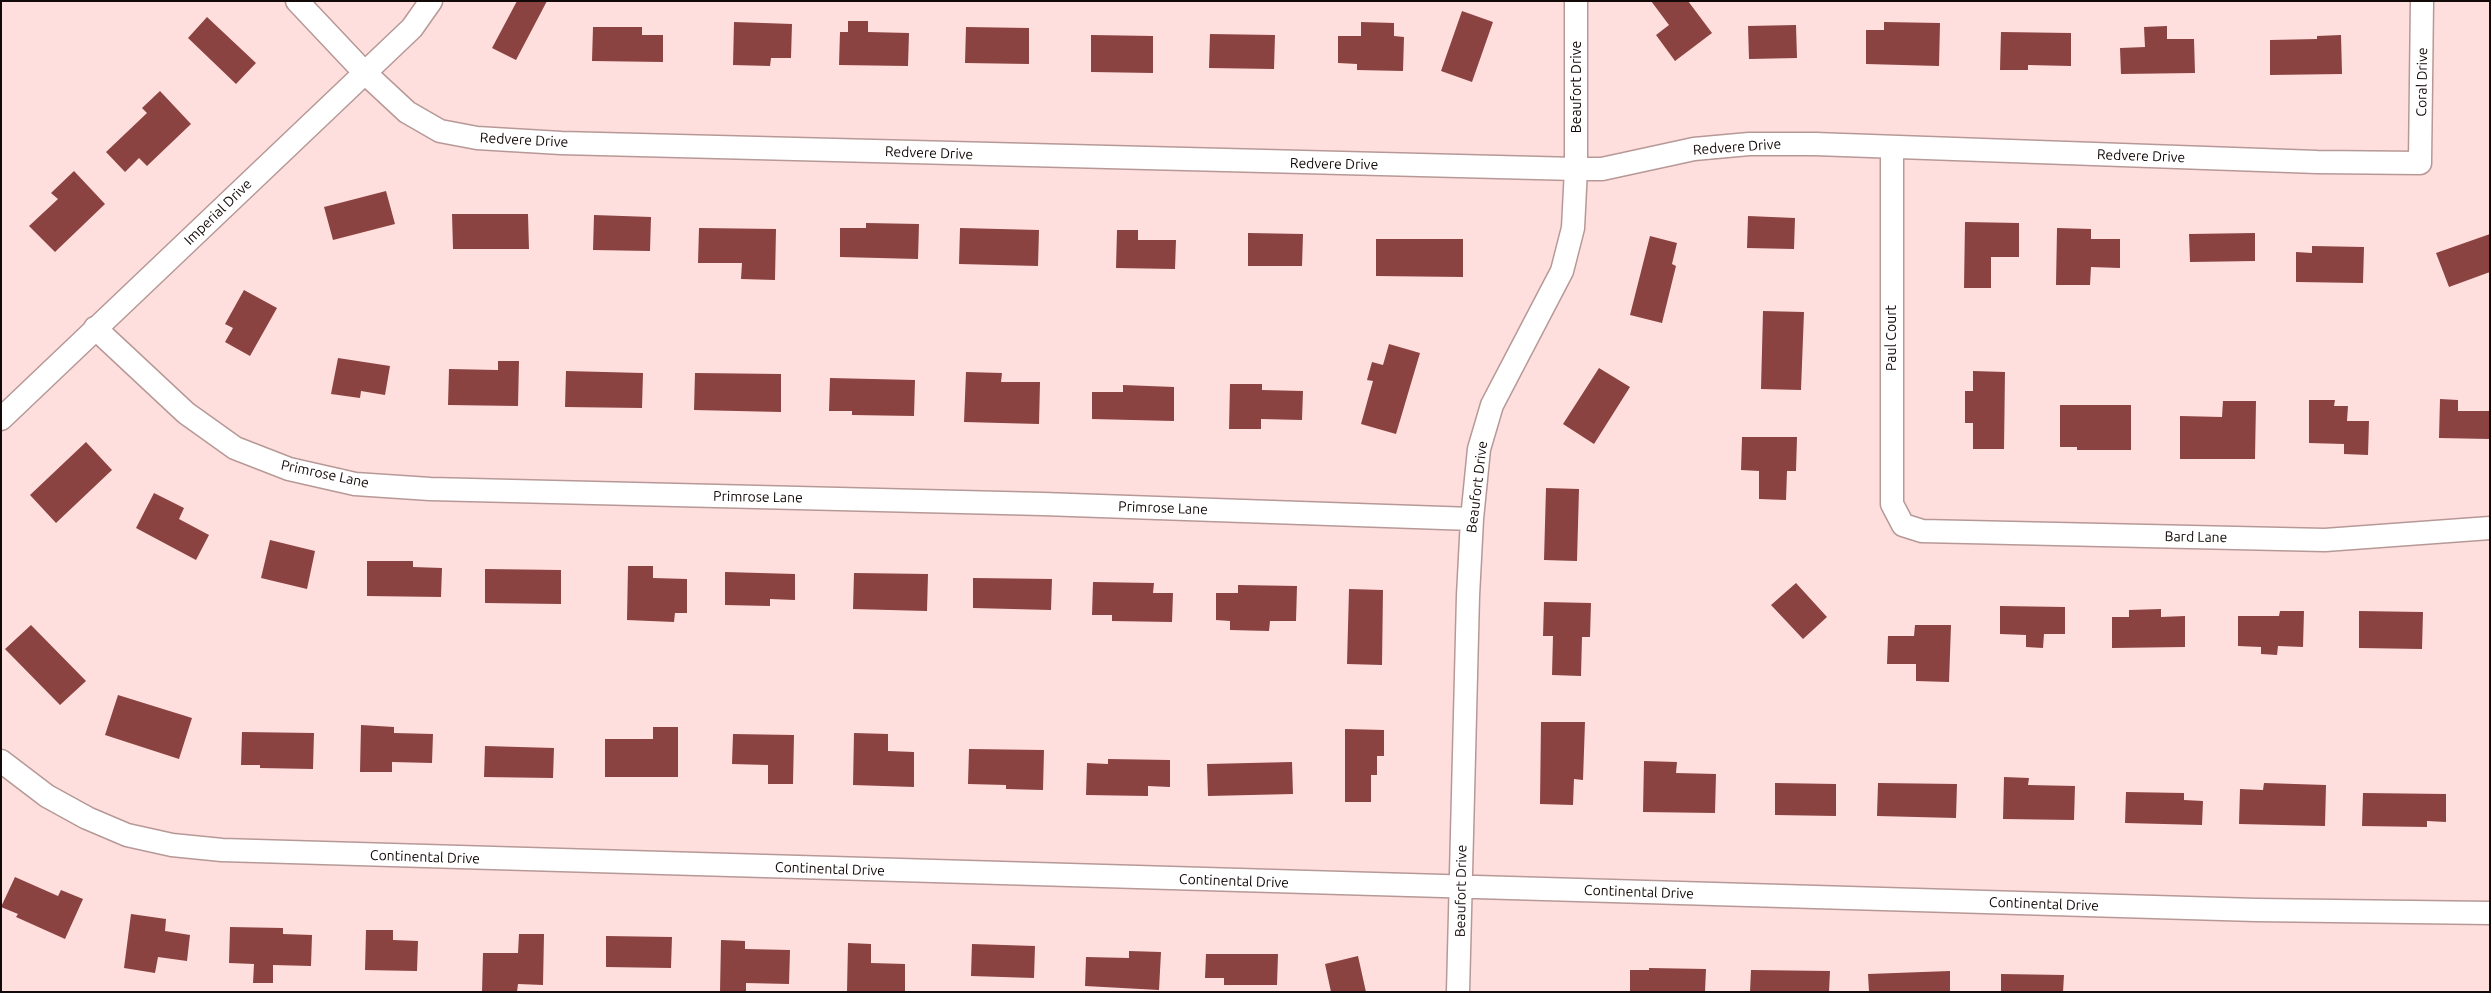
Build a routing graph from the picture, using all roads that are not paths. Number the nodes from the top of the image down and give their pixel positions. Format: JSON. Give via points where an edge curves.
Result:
{"nodes":[{"id":1,"x":297,"y":1,"type":"edge"},
{"id":2,"x":431,"y":1,"type":"edge"},
{"id":3,"x":1576,"y":1,"type":"edge"},
{"id":4,"x":2422,"y":1,"type":"edge"},
{"id":5,"x":364,"y":72,"type":"junction"},
{"id":6,"x":1892,"y":148,"type":"junction"},
{"id":7,"x":2420,"y":163,"type":"joint"},
{"id":8,"x":1576,"y":169,"type":"junction"},
{"id":9,"x":95,"y":328,"type":"junction"},
{"id":10,"x":1,"y":419,"type":"edge"},
{"id":11,"x":1472,"y":519,"type":"junction"},
{"id":12,"x":1903,"y":525,"type":"joint"},
{"id":13,"x":2490,"y":528,"type":"edge"},
{"id":14,"x":1,"y":761,"type":"edge"},
{"id":15,"x":1461,"y":886,"type":"junction"},
{"id":16,"x":2490,"y":913,"type":"edge"},
{"id":17,"x":1458,"y":992,"type":"edge"}],
"edges":[{"from":1,"to":5,"type":"street","name":"Redvere Drive"},
{"from":2,"to":5,"type":"street","name":"Imperial Drive","via":[[412,28]]},
{"from":3,"to":8,"type":"street","name":"Beaufort Drive"},
{"from":4,"to":7,"type":"street","name":"Coral Drive"},
{"from":5,"to":8,"type":"street","name":"Redvere Drive","via":[[407,112],[440,131],[477,138],[561,143]]},
{"from":5,"to":9,"type":"street","name":"Imperial Drive"},
{"from":6,"to":7,"type":"street","name":"Redvere Drive"},
{"from":6,"to":8,"type":"street","name":"Redvere Drive","via":[[1749,144],[1694,149],[1602,169]]},
{"from":6,"to":12,"type":"street","name":"Paul Court","via":[[1892,504]]},
{"from":8,"to":11,"type":"street","name":"Beaufort Drive","via":[[1573,228],[1562,271],[1492,405],[1479,449]]},
{"from":9,"to":10,"type":"street","name":"Imperial Drive"},
{"from":9,"to":11,"type":"street","name":"Primrose Lane","via":[[186,413],[235,448],[289,469],[355,484],[430,489],[1043,504]]},
{"from":11,"to":15,"type":"street","name":"Beaufort Drive"},
{"from":12,"to":13,"type":"street","name":"Bard Lane","via":[[1922,531],[2325,540]]},
{"from":14,"to":15,"type":"street","name":"Continental Drive","via":[[47,796],[126,835],[172,845],[222,850]]},
{"from":15,"to":16,"type":"street","name":"Continental Drive","via":[[2256,910]]},
{"from":15,"to":17,"type":"street","name":"Beaufort Drive"}]}
